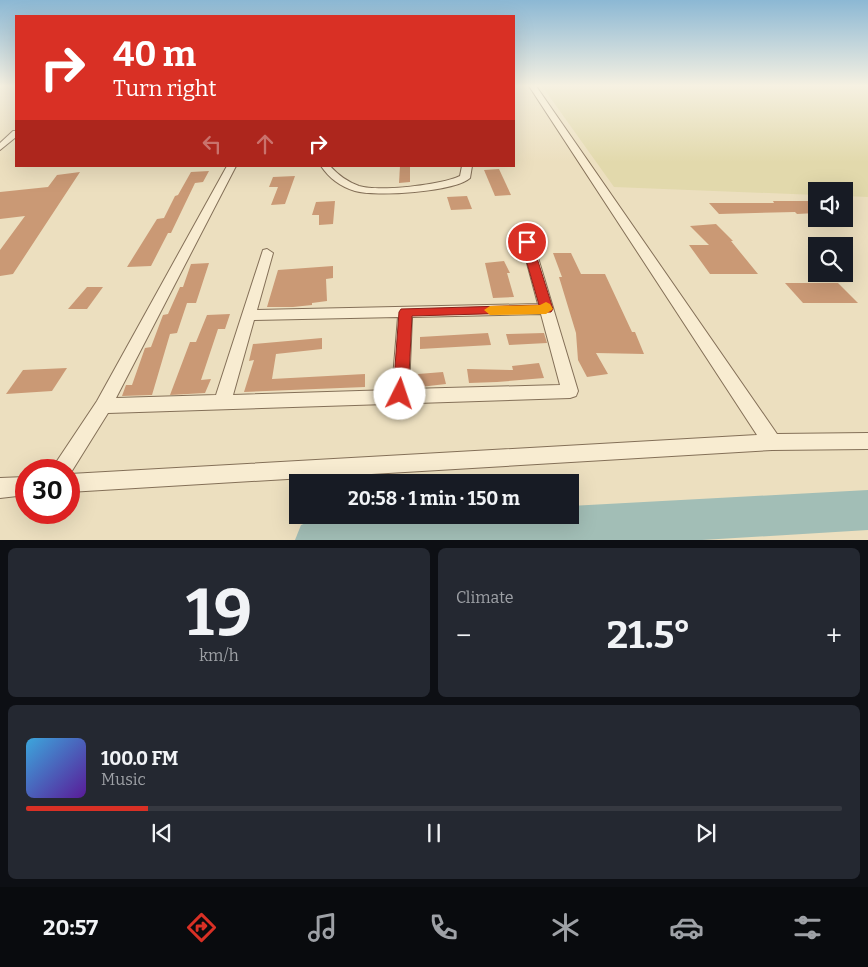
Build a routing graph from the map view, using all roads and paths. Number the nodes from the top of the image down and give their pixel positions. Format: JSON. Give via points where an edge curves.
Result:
{"nodes":[{"id":1,"x":549,"y":111,"type":"edge"},
{"id":2,"x":15,"y":134,"type":"edge"},
{"id":3,"x":0,"y":146,"type":"edge"},
{"id":4,"x":231,"y":167,"type":"edge"},
{"id":5,"x":326,"y":167,"type":"edge"},
{"id":6,"x":467,"y":167,"type":"edge"},
{"id":7,"x":527,"y":242,"type":"dead end"},
{"id":8,"x":268,"y":253,"type":"dead end"},
{"id":9,"x":546,"y":309,"type":"junction"},
{"id":10,"x":406,"y":312,"type":"junction"},
{"id":11,"x":249,"y":315,"type":"junction"},
{"id":12,"x":400,"y":394,"type":"junction"},
{"id":13,"x":224,"y":401,"type":"junction"},
{"id":14,"x":103,"y":406,"type":"junction"},
{"id":15,"x":868,"y":441,"type":"edge"},
{"id":16,"x":772,"y":442,"type":"junction"},
{"id":17,"x":69,"y":459,"type":"edge"},
{"id":18,"x":80,"y":482,"type":"edge"},
{"id":19,"x":15,"y":487,"type":"edge"},
{"id":20,"x":0,"y":488,"type":"edge"}],
"edges":[{"from":1,"to":16,"type":"street"},
{"from":2,"to":3,"type":"street"},
{"from":4,"to":14,"type":"street"},
{"from":5,"to":6,"type":"street","via":[[347,185],[365,190],[438,186],[465,178]]},
{"from":7,"to":9,"type":"street"},
{"from":8,"to":11,"type":"street"},
{"from":9,"to":10,"type":"street"},
{"from":9,"to":12,"type":"street","via":[[570,390]]},
{"from":10,"to":11,"type":"street"},
{"from":10,"to":12,"type":"street"},
{"from":11,"to":13,"type":"street"},
{"from":12,"to":13,"type":"street"},
{"from":13,"to":14,"type":"street"},
{"from":14,"to":17,"type":"street"},
{"from":15,"to":16,"type":"street"},
{"from":16,"to":18,"type":"street"},
{"from":19,"to":20,"type":"street"}]}
